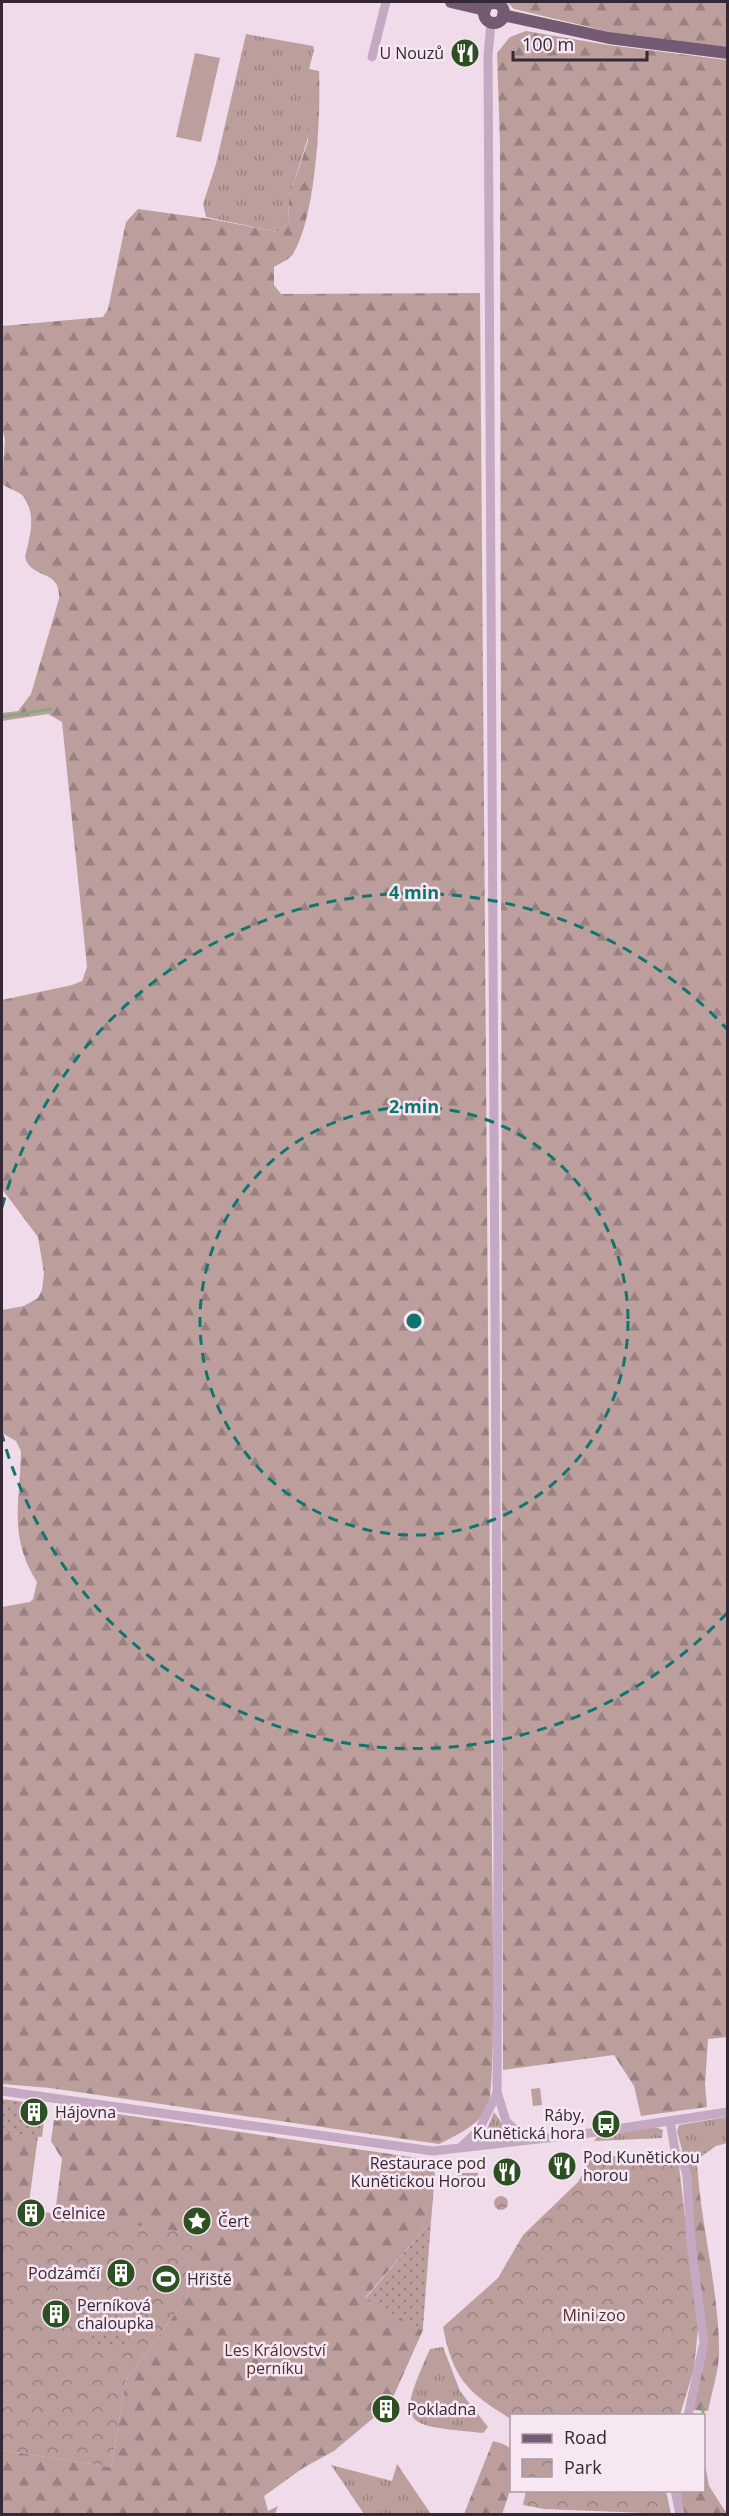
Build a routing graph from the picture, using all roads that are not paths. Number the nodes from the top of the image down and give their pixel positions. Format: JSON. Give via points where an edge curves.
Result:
{"nodes":[{"id":1,"x":386,"y":2,"type":"edge"},
{"id":2,"x":451,"y":2,"type":"edge"},
{"id":3,"x":490,"y":5,"type":"edge"},
{"id":4,"x":503,"y":15,"type":"junction"},
{"id":5,"x":491,"y":22,"type":"junction"},
{"id":6,"x":728,"y":53,"type":"edge"},
{"id":7,"x":372,"y":57,"type":"dead end"},
{"id":8,"x":2,"y":2091,"type":"edge"},
{"id":9,"x":497,"y":2092,"type":"junction"},
{"id":10,"x":728,"y":2112,"type":"edge"},
{"id":11,"x":670,"y":2121,"type":"junction"},
{"id":12,"x":526,"y":2140,"type":"junction"},
{"id":13,"x":461,"y":2148,"type":"junction"},
{"id":14,"x":688,"y":2414,"type":"edge"},
{"id":15,"x":675,"y":2492,"type":"edge"},
{"id":16,"x":680,"y":2514,"type":"edge"}],
"edges":[{"from":1,"to":7,"type":"street"},
{"from":2,"to":3,"type":"main road"},
{"from":3,"to":4,"type":"main road","via":[[501,6]]},
{"from":3,"to":5,"type":"main road","via":[[485,17]]},
{"from":4,"to":5,"type":"main road"},
{"from":4,"to":6,"type":"main road","via":[[609,38]]},
{"from":5,"to":9,"type":"street","via":[[488,80]]},
{"from":8,"to":13,"type":"street","via":[[433,2151]]},
{"from":9,"to":12,"type":"street","via":[[506,2121]]},
{"from":9,"to":13,"type":"street","via":[[483,2123]]},
{"from":10,"to":11,"type":"street"},
{"from":11,"to":12,"type":"street"},
{"from":11,"to":14,"type":"street","via":[[675,2150],[687,2176],[704,2342]]},
{"from":12,"to":13,"type":"street"},
{"from":15,"to":16,"type":"street"}]}
